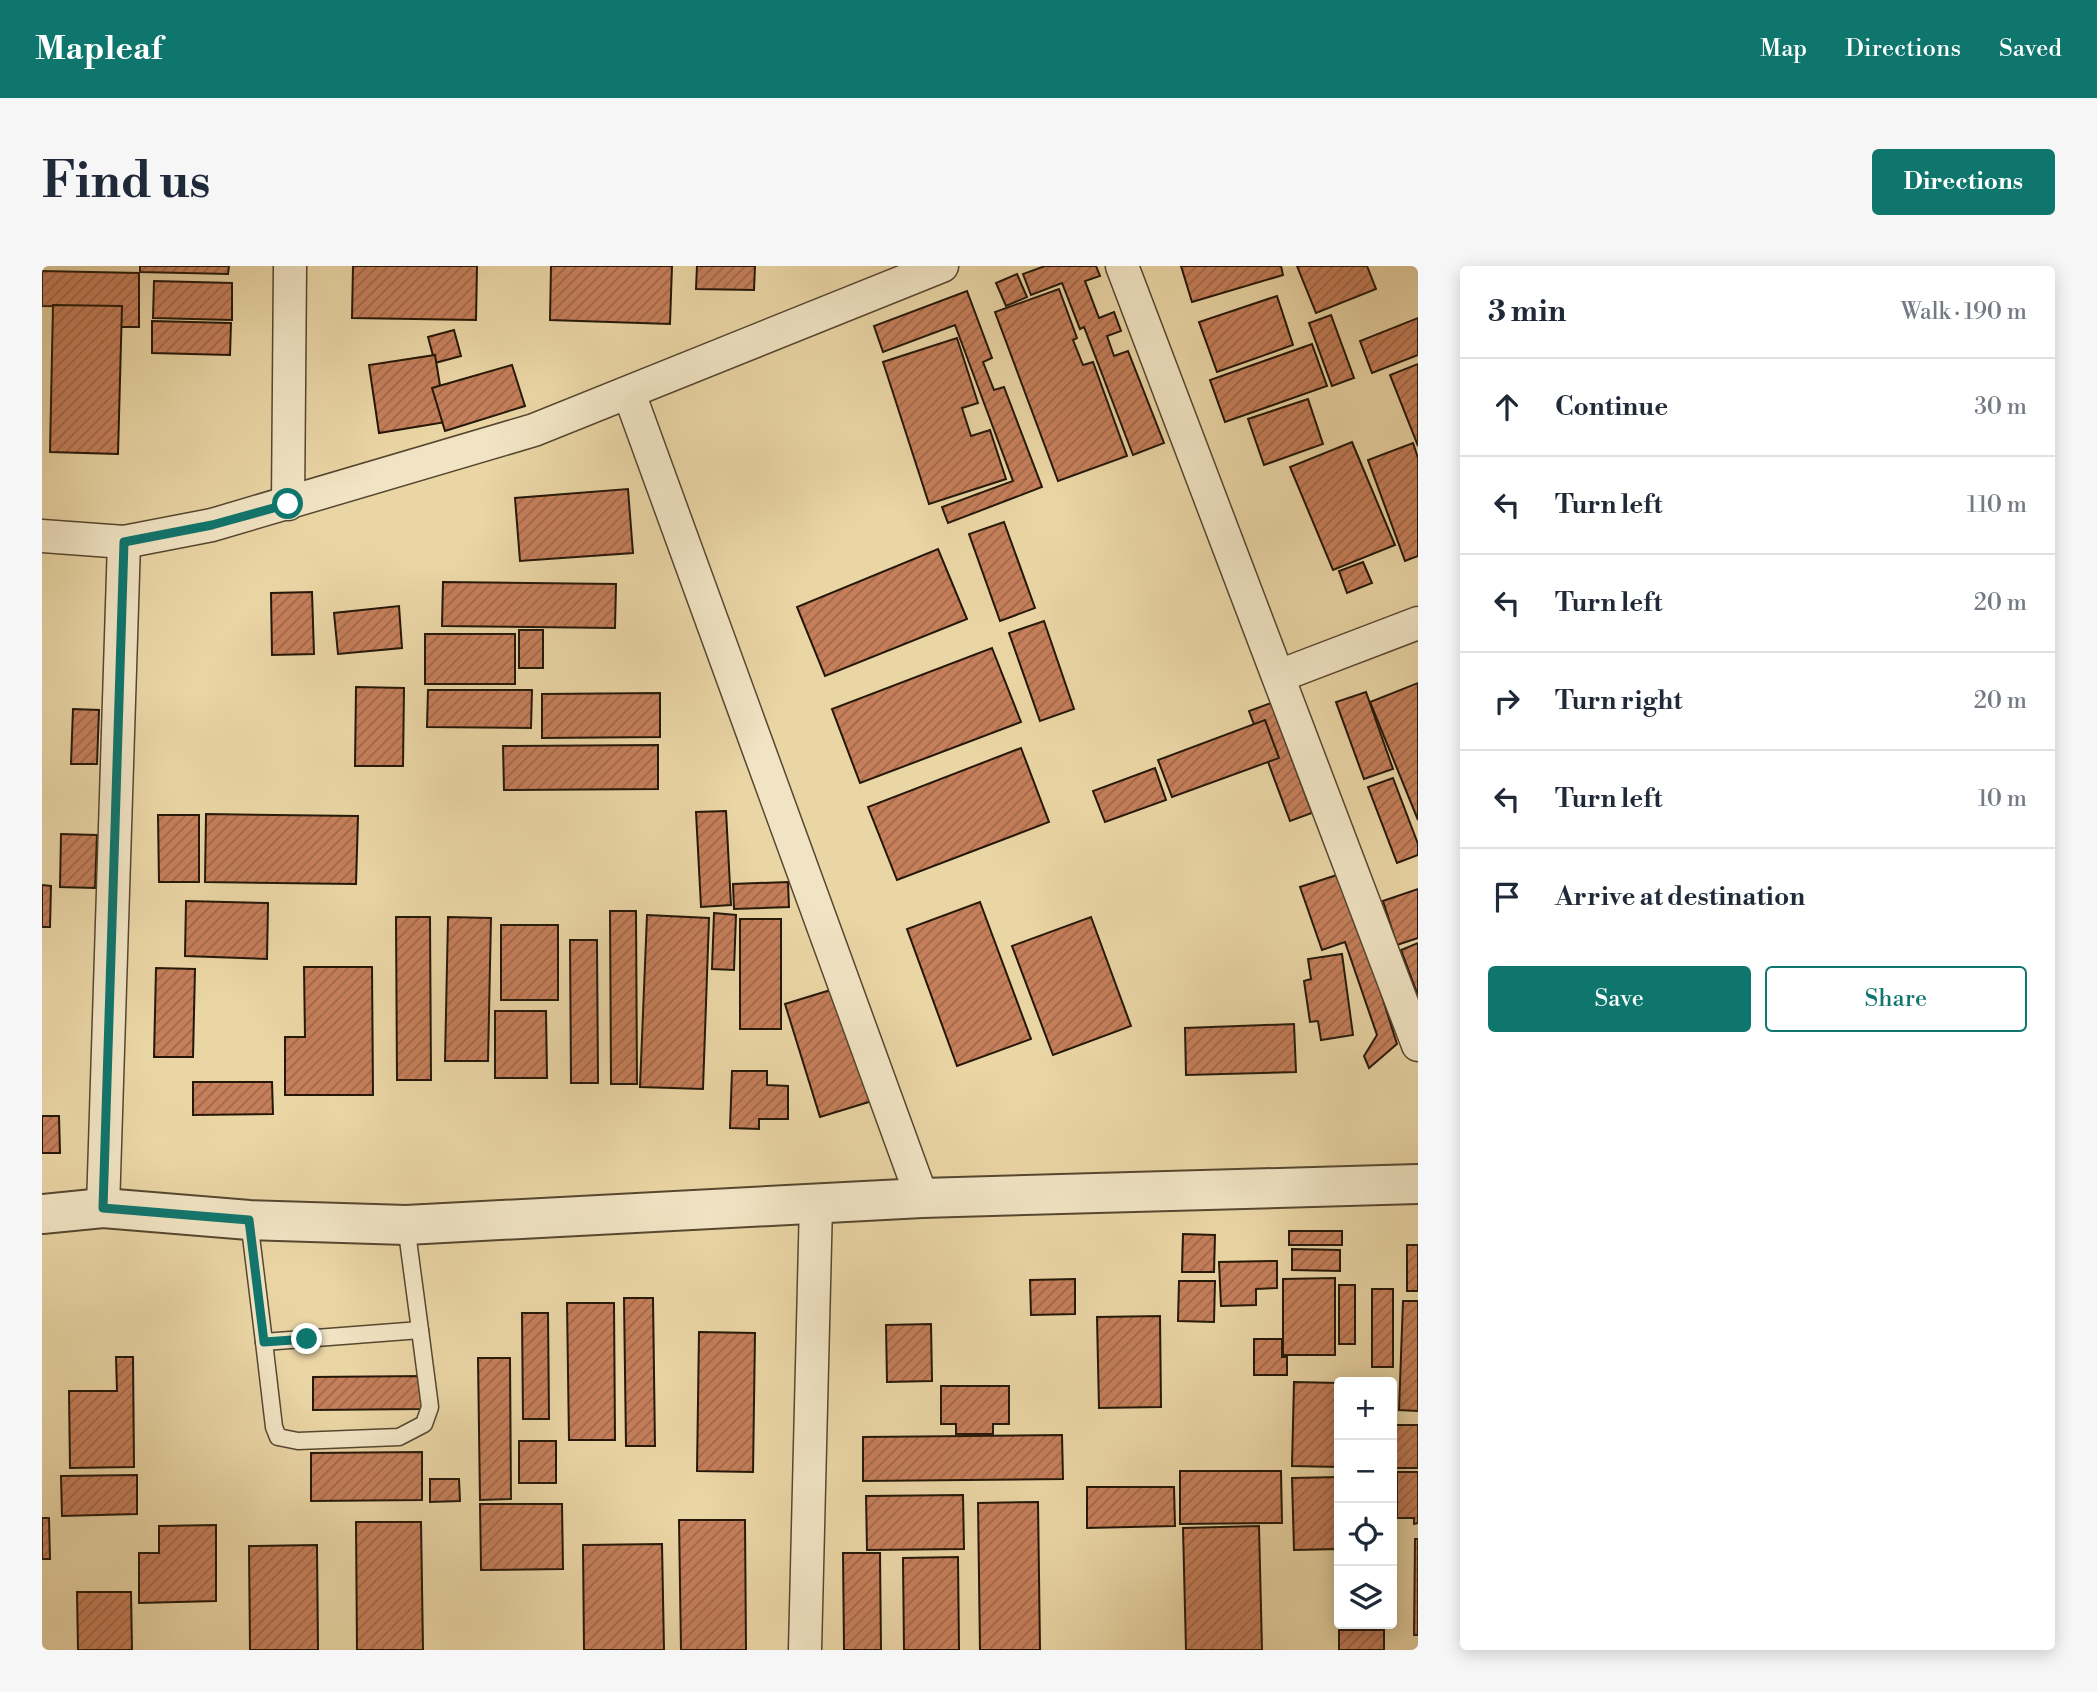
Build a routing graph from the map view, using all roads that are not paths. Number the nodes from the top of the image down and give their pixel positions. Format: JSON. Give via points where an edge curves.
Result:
{"nodes":[{"id":1,"x":290,"y":266,"type":"edge"},
{"id":2,"x":942,"y":266,"type":"edge"},
{"id":3,"x":1122,"y":266,"type":"edge"},
{"id":4,"x":629,"y":393,"type":"junction"},
{"id":5,"x":288,"y":504,"type":"junction"},
{"id":6,"x":42,"y":536,"type":"edge"},
{"id":7,"x":124,"y":542,"type":"junction"},
{"id":8,"x":1418,"y":623,"type":"edge"},
{"id":9,"x":1279,"y":676,"type":"junction"},
{"id":10,"x":1418,"y":1045,"type":"edge"},
{"id":11,"x":1418,"y":1184,"type":"edge"},
{"id":12,"x":922,"y":1198,"type":"junction"},
{"id":13,"x":816,"y":1203,"type":"junction"},
{"id":14,"x":103,"y":1208,"type":"junction"},
{"id":15,"x":42,"y":1213,"type":"edge"},
{"id":16,"x":249,"y":1220,"type":"junction"},
{"id":17,"x":406,"y":1225,"type":"junction"},
{"id":18,"x":420,"y":1330,"type":"junction"},
{"id":19,"x":264,"y":1342,"type":"junction"},
{"id":20,"x":805,"y":1650,"type":"edge"}],
"edges":[{"from":1,"to":5,"type":"street"},
{"from":2,"to":4,"type":"street"},
{"from":3,"to":9,"type":"street"},
{"from":4,"to":5,"type":"street","via":[[534,430]]},
{"from":4,"to":12,"type":"street"},
{"from":5,"to":7,"type":"street"},
{"from":6,"to":7,"type":"street"},
{"from":7,"to":14,"type":"street"},
{"from":8,"to":9,"type":"street"},
{"from":9,"to":10,"type":"street"},
{"from":11,"to":12,"type":"street"},
{"from":12,"to":13,"type":"street"},
{"from":13,"to":17,"type":"street"},
{"from":13,"to":20,"type":"street"},
{"from":14,"to":15,"type":"street"},
{"from":14,"to":16,"type":"street"},
{"from":16,"to":17,"type":"street"},
{"from":16,"to":19,"type":"lane"},
{"from":17,"to":18,"type":"lane"},
{"from":18,"to":19,"type":"lane"},
{"from":18,"to":19,"type":"lane","via":[[430,1408],[424,1424],[399,1437],[298,1441],[278,1437]]}]}
